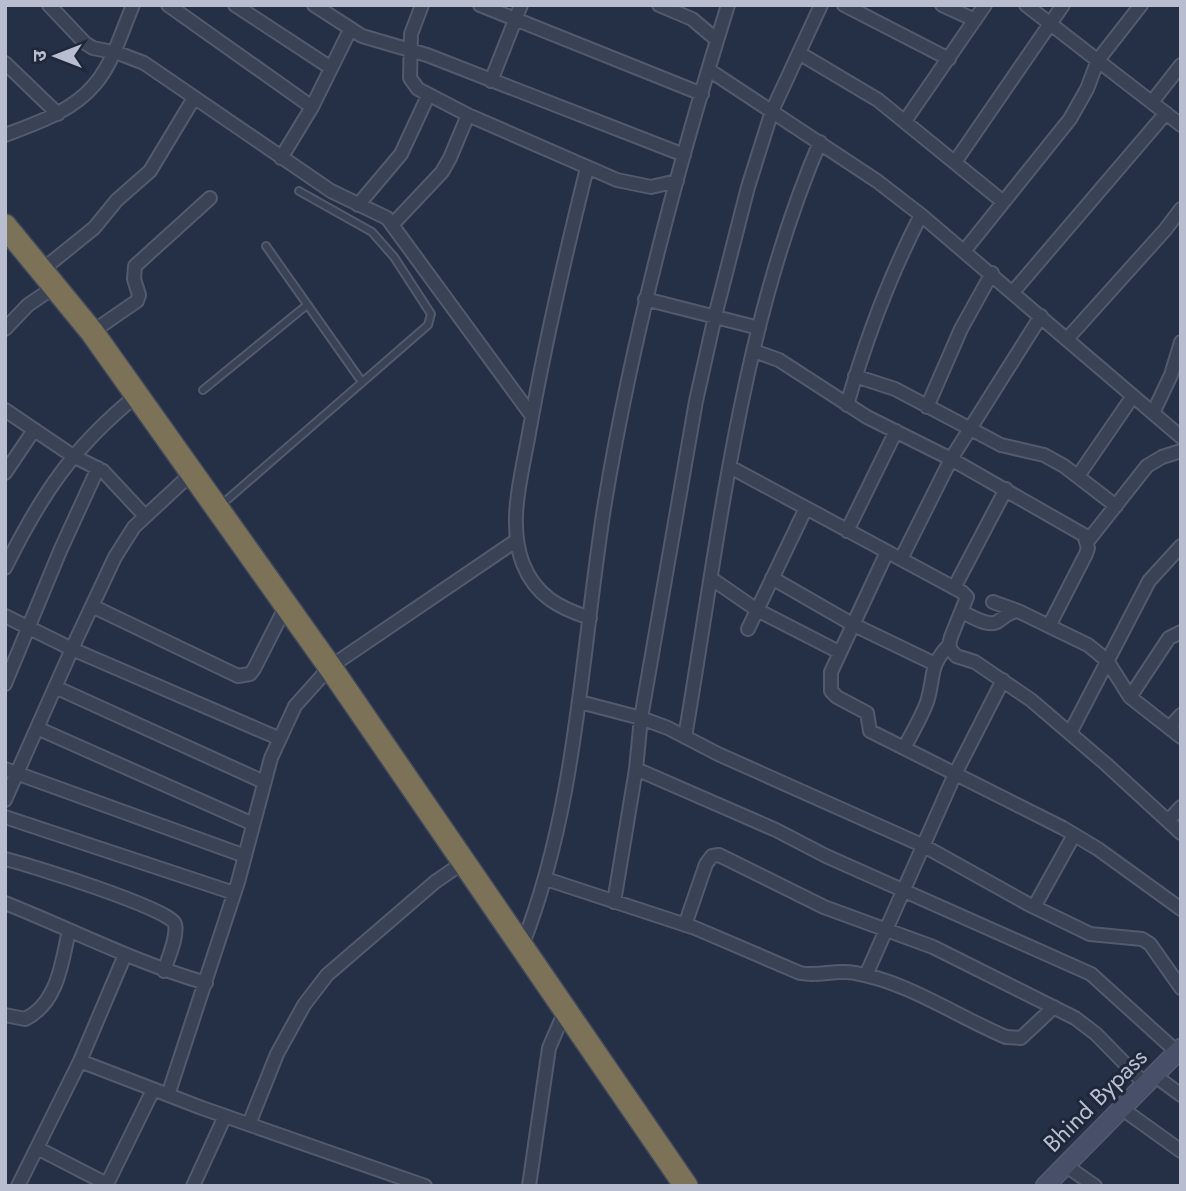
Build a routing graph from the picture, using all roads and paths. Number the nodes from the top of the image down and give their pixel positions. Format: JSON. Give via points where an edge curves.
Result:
{"nodes":[{"id":1,"x":134,"y":5,"type":"edge"},
{"id":2,"x":168,"y":5,"type":"edge"},
{"id":3,"x":235,"y":5,"type":"edge"},
{"id":4,"x":314,"y":5,"type":"edge"},
{"id":5,"x":422,"y":5,"type":"edge"},
{"id":6,"x":480,"y":5,"type":"edge"},
{"id":7,"x":521,"y":5,"type":"edge"},
{"id":8,"x":659,"y":5,"type":"edge"},
{"id":9,"x":729,"y":5,"type":"edge"},
{"id":10,"x":821,"y":5,"type":"edge"},
{"id":11,"x":844,"y":5,"type":"edge"},
{"id":12,"x":942,"y":5,"type":"edge"},
{"id":13,"x":985,"y":5,"type":"edge"},
{"id":14,"x":1026,"y":5,"type":"edge"},
{"id":15,"x":1063,"y":5,"type":"edge"},
{"id":16,"x":1141,"y":5,"type":"edge"},
{"id":17,"x":50,"y":6,"type":"edge"},
{"id":18,"x":515,"y":20,"type":"junction"},
{"id":19,"x":975,"y":20,"type":"junction"},
{"id":20,"x":1051,"y":23,"type":"junction"},
{"id":21,"x":350,"y":30,"type":"junction"},
{"id":22,"x":718,"y":40,"type":"junction"},
{"id":23,"x":410,"y":50,"type":"junction"},
{"id":24,"x":113,"y":53,"type":"junction"},
{"id":25,"x":799,"y":53,"type":"junction"},
{"id":26,"x":948,"y":59,"type":"junction"},
{"id":27,"x":1098,"y":60,"type":"junction"},
{"id":28,"x":5,"y":63,"type":"edge"},
{"id":29,"x":1181,"y":65,"type":"edge"},
{"id":30,"x":331,"y":68,"type":"junction"},
{"id":31,"x":709,"y":70,"type":"junction"},
{"id":32,"x":491,"y":81,"type":"junction"},
{"id":33,"x":702,"y":94,"type":"junction"},
{"id":34,"x":428,"y":96,"type":"junction"},
{"id":35,"x":194,"y":98,"type":"junction"},
{"id":36,"x":1152,"y":102,"type":"junction"},
{"id":37,"x":312,"y":107,"type":"junction"},
{"id":38,"x":772,"y":111,"type":"junction"},
{"id":39,"x":1166,"y":113,"type":"junction"},
{"id":40,"x":58,"y":114,"type":"junction"},
{"id":41,"x":468,"y":114,"type":"junction"},
{"id":42,"x":905,"y":121,"type":"junction"},
{"id":43,"x":1181,"y":125,"type":"edge"},
{"id":44,"x":5,"y":135,"type":"edge"},
{"id":45,"x":820,"y":142,"type":"junction"},
{"id":46,"x":684,"y":155,"type":"junction"},
{"id":47,"x":281,"y":158,"type":"junction"},
{"id":48,"x":955,"y":162,"type":"junction"},
{"id":49,"x":587,"y":167,"type":"junction"},
{"id":50,"x":677,"y":181,"type":"junction"},
{"id":51,"x":299,"y":191,"type":"dead end"},
{"id":52,"x":210,"y":198,"type":"dead end"},
{"id":53,"x":1002,"y":201,"type":"junction"},
{"id":54,"x":358,"y":205,"type":"junction"},
{"id":55,"x":1181,"y":209,"type":"edge"},
{"id":56,"x":921,"y":215,"type":"junction"},
{"id":57,"x":393,"y":224,"type":"junction"},
{"id":58,"x":5,"y":226,"type":"edge"},
{"id":59,"x":1176,"y":226,"type":"edge"},
{"id":60,"x":266,"y":246,"type":"dead end"},
{"id":61,"x":965,"y":250,"type":"junction"},
{"id":62,"x":992,"y":273,"type":"junction"},
{"id":63,"x":49,"y":278,"type":"junction"},
{"id":64,"x":1013,"y":292,"type":"junction"},
{"id":65,"x":645,"y":299,"type":"junction"},
{"id":66,"x":307,"y":304,"type":"junction"},
{"id":67,"x":715,"y":316,"type":"junction"},
{"id":68,"x":1041,"y":316,"type":"junction"},
{"id":69,"x":759,"y":328,"type":"junction"},
{"id":70,"x":5,"y":329,"type":"edge"},
{"id":71,"x":92,"y":332,"type":"junction"},
{"id":72,"x":1068,"y":339,"type":"junction"},
{"id":73,"x":1180,"y":344,"type":"edge"},
{"id":74,"x":754,"y":351,"type":"junction"},
{"id":75,"x":855,"y":376,"type":"junction"},
{"id":76,"x":362,"y":382,"type":"junction"},
{"id":77,"x":203,"y":390,"type":"dead end"},
{"id":78,"x":136,"y":396,"type":"junction"},
{"id":79,"x":1133,"y":396,"type":"junction"},
{"id":80,"x":847,"y":405,"type":"junction"},
{"id":81,"x":927,"y":407,"type":"junction"},
{"id":82,"x":5,"y":410,"type":"edge"},
{"id":83,"x":1153,"y":413,"type":"junction"},
{"id":84,"x":532,"y":416,"type":"junction"},
{"id":85,"x":34,"y":430,"type":"junction"},
{"id":86,"x":970,"y":430,"type":"junction"},
{"id":87,"x":896,"y":431,"type":"junction"},
{"id":88,"x":1181,"y":437,"type":"edge"},
{"id":89,"x":1181,"y":451,"type":"edge"},
{"id":90,"x":74,"y":456,"type":"junction"},
{"id":91,"x":951,"y":459,"type":"junction"},
{"id":92,"x":730,"y":467,"type":"junction"},
{"id":93,"x":98,"y":468,"type":"junction"},
{"id":94,"x":5,"y":473,"type":"edge"},
{"id":95,"x":191,"y":474,"type":"junction"},
{"id":96,"x":1078,"y":476,"type":"junction"},
{"id":97,"x":1006,"y":489,"type":"junction"},
{"id":98,"x":1116,"y":506,"type":"junction"},
{"id":99,"x":217,"y":508,"type":"junction"},
{"id":100,"x":806,"y":508,"type":"junction"},
{"id":101,"x":145,"y":516,"type":"junction"},
{"id":102,"x":847,"y":531,"type":"junction"},
{"id":103,"x":517,"y":540,"type":"junction"},
{"id":104,"x":1087,"y":542,"type":"junction"},
{"id":105,"x":1181,"y":546,"type":"edge"},
{"id":106,"x":887,"y":552,"type":"junction"},
{"id":107,"x":901,"y":559,"type":"junction"},
{"id":108,"x":5,"y":568,"type":"edge"},
{"id":109,"x":772,"y":578,"type":"junction"},
{"id":110,"x":712,"y":579,"type":"junction"},
{"id":111,"x":954,"y":588,"type":"junction"},
{"id":112,"x":993,"y":602,"type":"dead end"},
{"id":113,"x":92,"y":606,"type":"junction"},
{"id":114,"x":286,"y":606,"type":"junction"},
{"id":115,"x":757,"y":610,"type":"junction"},
{"id":116,"x":1018,"y":611,"type":"junction"},
{"id":117,"x":962,"y":612,"type":"junction"},
{"id":118,"x":5,"y":616,"type":"edge"},
{"id":119,"x":590,"y":618,"type":"junction"},
{"id":120,"x":852,"y":624,"type":"junction"},
{"id":121,"x":1049,"y":626,"type":"junction"},
{"id":122,"x":28,"y":628,"type":"junction"},
{"id":123,"x":748,"y":629,"type":"dead end"},
{"id":124,"x":1181,"y":632,"type":"edge"},
{"id":125,"x":949,"y":645,"type":"junction"},
{"id":126,"x":72,"y":649,"type":"junction"},
{"id":127,"x":839,"y":652,"type":"junction"},
{"id":128,"x":1108,"y":662,"type":"junction"},
{"id":129,"x":935,"y":664,"type":"junction"},
{"id":130,"x":330,"y":667,"type":"junction"},
{"id":131,"x":1003,"y":680,"type":"junction"},
{"id":132,"x":5,"y":684,"type":"edge"},
{"id":133,"x":55,"y":687,"type":"junction"},
{"id":134,"x":1130,"y":697,"type":"junction"},
{"id":135,"x":580,"y":702,"type":"junction"},
{"id":136,"x":1181,"y":715,"type":"edge"},
{"id":137,"x":641,"y":718,"type":"junction"},
{"id":138,"x":1170,"y":727,"type":"junction"},
{"id":139,"x":37,"y":728,"type":"junction"},
{"id":140,"x":1070,"y":733,"type":"junction"},
{"id":141,"x":685,"y":737,"type":"junction"},
{"id":142,"x":1181,"y":737,"type":"edge"},
{"id":143,"x":278,"y":738,"type":"junction"},
{"id":144,"x":904,"y":748,"type":"junction"},
{"id":145,"x":636,"y":769,"type":"junction"},
{"id":146,"x":11,"y":771,"type":"edge"},
{"id":147,"x":955,"y":774,"type":"junction"},
{"id":148,"x":264,"y":782,"type":"junction"},
{"id":149,"x":5,"y":800,"type":"edge"},
{"id":150,"x":1181,"y":807,"type":"edge"},
{"id":151,"x":5,"y":817,"type":"edge"},
{"id":152,"x":1168,"y":821,"type":"junction"},
{"id":153,"x":253,"y":824,"type":"junction"},
{"id":154,"x":1181,"y":833,"type":"edge"},
{"id":155,"x":1074,"y":835,"type":"junction"},
{"id":156,"x":924,"y":846,"type":"junction"},
{"id":157,"x":245,"y":856,"type":"junction"},
{"id":158,"x":5,"y":859,"type":"edge"},
{"id":159,"x":464,"y":862,"type":"junction"},
{"id":160,"x":546,"y":879,"type":"junction"},
{"id":161,"x":904,"y":890,"type":"junction"},
{"id":162,"x":234,"y":893,"type":"junction"},
{"id":163,"x":614,"y":902,"type":"junction"},
{"id":164,"x":5,"y":904,"type":"edge"},
{"id":165,"x":1034,"y":907,"type":"junction"},
{"id":166,"x":1181,"y":909,"type":"edge"},
{"id":167,"x":685,"y":925,"type":"junction"},
{"id":168,"x":885,"y":929,"type":"junction"},
{"id":169,"x":69,"y":930,"type":"junction"},
{"id":170,"x":522,"y":946,"type":"junction"},
{"id":171,"x":125,"y":956,"type":"junction"},
{"id":172,"x":164,"y":971,"type":"junction"},
{"id":173,"x":866,"y":975,"type":"junction"},
{"id":174,"x":206,"y":983,"type":"junction"},
{"id":175,"x":1181,"y":988,"type":"edge"},
{"id":176,"x":1054,"y":1007,"type":"junction"},
{"id":177,"x":565,"y":1011,"type":"junction"},
{"id":178,"x":5,"y":1015,"type":"edge"},
{"id":179,"x":1179,"y":1050,"type":"edge"},
{"id":180,"x":80,"y":1061,"type":"junction"},
{"id":181,"x":1150,"y":1079,"type":"junction"},
{"id":182,"x":153,"y":1090,"type":"junction"},
{"id":183,"x":168,"y":1095,"type":"junction"},
{"id":184,"x":1181,"y":1096,"type":"edge"},
{"id":185,"x":1121,"y":1108,"type":"junction"},
{"id":186,"x":225,"y":1116,"type":"junction"},
{"id":187,"x":249,"y":1125,"type":"junction"},
{"id":188,"x":37,"y":1148,"type":"junction"},
{"id":189,"x":1181,"y":1151,"type":"edge"},
{"id":190,"x":1065,"y":1165,"type":"junction"},
{"id":191,"x":530,"y":1180,"type":"edge"},
{"id":192,"x":107,"y":1185,"type":"edge"},
{"id":193,"x":19,"y":1186,"type":"edge"},
{"id":194,"x":193,"y":1186,"type":"edge"},
{"id":195,"x":425,"y":1186,"type":"edge"},
{"id":196,"x":541,"y":1186,"type":"edge"},
{"id":197,"x":686,"y":1186,"type":"edge"},
{"id":198,"x":1045,"y":1186,"type":"edge"},
{"id":199,"x":1095,"y":1186,"type":"edge"}],
"edges":[{"from":1,"to":24,"type":"street"},
{"from":2,"to":37,"type":"street"},
{"from":3,"to":30,"type":"street"},
{"from":4,"to":21,"type":"street"},
{"from":5,"to":23,"type":"street"},
{"from":6,"to":18,"type":"street"},
{"from":7,"to":18,"type":"street"},
{"from":8,"to":22,"type":"street","via":[[692,19]]},
{"from":9,"to":22,"type":"street"},
{"from":10,"to":25,"type":"street"},
{"from":11,"to":26,"type":"street"},
{"from":12,"to":19,"type":"street"},
{"from":13,"to":19,"type":"street"},
{"from":14,"to":20,"type":"street"},
{"from":15,"to":20,"type":"street"},
{"from":16,"to":27,"type":"street"},
{"from":17,"to":24,"type":"street","via":[[85,43]]},
{"from":18,"to":32,"type":"street"},
{"from":18,"to":33,"type":"street"},
{"from":19,"to":26,"type":"street"},
{"from":20,"to":27,"type":"street"},
{"from":20,"to":48,"type":"street"},
{"from":21,"to":23,"type":"street"},
{"from":21,"to":30,"type":"street"},
{"from":22,"to":31,"type":"street"},
{"from":23,"to":32,"type":"street"},
{"from":23,"to":34,"type":"street","via":[[410,78]]},
{"from":24,"to":35,"type":"street","via":[[144,63]]},
{"from":24,"to":40,"type":"street","via":[[96,83]]},
{"from":25,"to":38,"type":"street"},
{"from":25,"to":42,"type":"street"},
{"from":26,"to":42,"type":"street"},
{"from":27,"to":36,"type":"street"},
{"from":27,"to":53,"type":"street","via":[[1070,119]]},
{"from":28,"to":40,"type":"street"},
{"from":29,"to":36,"type":"street"},
{"from":30,"to":37,"type":"street"},
{"from":31,"to":33,"type":"street"},
{"from":31,"to":38,"type":"street"},
{"from":32,"to":46,"type":"street"},
{"from":33,"to":46,"type":"street"},
{"from":34,"to":41,"type":"street"},
{"from":34,"to":54,"type":"street","via":[[401,154]]},
{"from":35,"to":47,"type":"street"},
{"from":35,"to":63,"type":"street","via":[[150,171],[117,200]]},
{"from":36,"to":39,"type":"street"},
{"from":37,"to":47,"type":"street"},
{"from":38,"to":45,"type":"street"},
{"from":38,"to":67,"type":"street"},
{"from":39,"to":43,"type":"street"},
{"from":39,"to":64,"type":"street"},
{"from":40,"to":44,"type":"street"},
{"from":41,"to":49,"type":"street"},
{"from":41,"to":57,"type":"street","via":[[442,172]]},
{"from":42,"to":48,"type":"street"},
{"from":45,"to":56,"type":"street"},
{"from":45,"to":69,"type":"street","via":[[786,229]]},
{"from":46,"to":50,"type":"street"},
{"from":47,"to":54,"type":"street"},
{"from":48,"to":53,"type":"street"},
{"from":49,"to":50,"type":"street","via":[[651,187]]},
{"from":49,"to":84,"type":"street"},
{"from":50,"to":65,"type":"street"},
{"from":51,"to":76,"type":"lane","via":[[372,232],[431,314],[428,325]]},
{"from":52,"to":71,"type":"street","via":[[135,266],[136,301]]},
{"from":53,"to":61,"type":"street"},
{"from":54,"to":57,"type":"street"},
{"from":55,"to":59,"type":"street"},
{"from":56,"to":61,"type":"street"},
{"from":56,"to":75,"type":"street","via":[[897,264]]},
{"from":57,"to":84,"type":"street"},
{"from":58,"to":63,"type":"highway"},
{"from":59,"to":72,"type":"street"},
{"from":60,"to":66,"type":"lane"},
{"from":61,"to":62,"type":"street"},
{"from":62,"to":64,"type":"street"},
{"from":62,"to":81,"type":"street"},
{"from":63,"to":70,"type":"street"},
{"from":63,"to":71,"type":"highway"},
{"from":64,"to":68,"type":"street"},
{"from":65,"to":67,"type":"street"},
{"from":65,"to":119,"type":"street","via":[[612,463]]},
{"from":66,"to":76,"type":"lane"},
{"from":66,"to":77,"type":"lane"},
{"from":67,"to":69,"type":"street"},
{"from":67,"to":137,"type":"street"},
{"from":68,"to":72,"type":"street"},
{"from":68,"to":86,"type":"street"},
{"from":69,"to":74,"type":"street"},
{"from":71,"to":78,"type":"highway"},
{"from":72,"to":79,"type":"street"},
{"from":73,"to":83,"type":"street"},
{"from":74,"to":80,"type":"street","via":[[779,360]]},
{"from":74,"to":92,"type":"street"},
{"from":75,"to":80,"type":"street"},
{"from":75,"to":81,"type":"street","via":[[895,389]]},
{"from":76,"to":99,"type":"lane"},
{"from":78,"to":90,"type":"street"},
{"from":78,"to":95,"type":"highway"},
{"from":79,"to":83,"type":"street"},
{"from":79,"to":96,"type":"street"},
{"from":80,"to":87,"type":"street"},
{"from":81,"to":86,"type":"street"},
{"from":82,"to":85,"type":"street"},
{"from":83,"to":88,"type":"street"},
{"from":84,"to":103,"type":"street","via":[[518,499]]},
{"from":85,"to":90,"type":"street"},
{"from":85,"to":94,"type":"street"},
{"from":86,"to":91,"type":"street"},
{"from":86,"to":96,"type":"street","via":[[1008,448],[1044,455]]},
{"from":87,"to":91,"type":"street"},
{"from":87,"to":102,"type":"street"},
{"from":89,"to":98,"type":"street","via":[[1147,466]]},
{"from":90,"to":93,"type":"street"},
{"from":90,"to":108,"type":"street","via":[[44,496]]},
{"from":91,"to":97,"type":"street"},
{"from":91,"to":107,"type":"street"},
{"from":92,"to":100,"type":"street"},
{"from":92,"to":110,"type":"street"},
{"from":93,"to":101,"type":"street"},
{"from":93,"to":122,"type":"street"},
{"from":95,"to":99,"type":"highway"},
{"from":95,"to":101,"type":"street"},
{"from":96,"to":98,"type":"street"},
{"from":97,"to":104,"type":"street","via":[[1077,531]]},
{"from":97,"to":111,"type":"street"},
{"from":98,"to":104,"type":"street"},
{"from":99,"to":114,"type":"highway"},
{"from":100,"to":102,"type":"street"},
{"from":100,"to":109,"type":"street"},
{"from":101,"to":113,"type":"street","via":[[126,538]]},
{"from":102,"to":106,"type":"street"},
{"from":103,"to":119,"type":"street","via":[[527,573],[542,594],[562,609]]},
{"from":103,"to":130,"type":"street"},
{"from":104,"to":121,"type":"street","via":[[1086,554]]},
{"from":105,"to":128,"type":"street","via":[[1149,581]]},
{"from":106,"to":107,"type":"street"},
{"from":106,"to":120,"type":"street"},
{"from":107,"to":111,"type":"street"},
{"from":109,"to":115,"type":"street"},
{"from":109,"to":120,"type":"street"},
{"from":110,"to":115,"type":"street"},
{"from":110,"to":141,"type":"street"},
{"from":111,"to":117,"type":"street","via":[[967,597]]},
{"from":112,"to":116,"type":"street"},
{"from":113,"to":114,"type":"street","via":[[238,676],[254,669]]},
{"from":113,"to":126,"type":"street"},
{"from":114,"to":130,"type":"highway"},
{"from":115,"to":123,"type":"street"},
{"from":115,"to":127,"type":"street"},
{"from":116,"to":117,"type":"street","via":[[990,623]]},
{"from":116,"to":121,"type":"street"},
{"from":117,"to":125,"type":"street"},
{"from":118,"to":122,"type":"street"},
{"from":119,"to":135,"type":"street"},
{"from":120,"to":127,"type":"street"},
{"from":120,"to":129,"type":"street"},
{"from":121,"to":128,"type":"street","via":[[1088,645]]},
{"from":122,"to":126,"type":"street"},
{"from":122,"to":132,"type":"street"},
{"from":124,"to":134,"type":"street","via":[[1169,638]]},
{"from":125,"to":129,"type":"street"},
{"from":125,"to":131,"type":"street","via":[[956,656]]},
{"from":126,"to":133,"type":"street"},
{"from":126,"to":143,"type":"street"},
{"from":127,"to":144,"type":"street","via":[[831,672],[831,691],[867,713],[870,731]]},
{"from":128,"to":134,"type":"street"},
{"from":128,"to":140,"type":"street"},
{"from":129,"to":144,"type":"street","via":[[926,702]]},
{"from":130,"to":143,"type":"street","via":[[295,706]]},
{"from":130,"to":159,"type":"highway"},
{"from":131,"to":140,"type":"street"},
{"from":131,"to":147,"type":"street"},
{"from":133,"to":139,"type":"street"},
{"from":133,"to":148,"type":"street"},
{"from":134,"to":138,"type":"street"},
{"from":135,"to":137,"type":"street"},
{"from":135,"to":160,"type":"street"},
{"from":136,"to":138,"type":"street"},
{"from":137,"to":141,"type":"street"},
{"from":137,"to":145,"type":"street"},
{"from":138,"to":142,"type":"street"},
{"from":139,"to":146,"type":"street"},
{"from":139,"to":153,"type":"street"},
{"from":140,"to":152,"type":"street"},
{"from":141,"to":156,"type":"street"},
{"from":143,"to":148,"type":"street"},
{"from":144,"to":147,"type":"street"},
{"from":145,"to":161,"type":"street"},
{"from":145,"to":163,"type":"street"},
{"from":146,"to":149,"type":"street"},
{"from":146,"to":157,"type":"street"},
{"from":147,"to":155,"type":"street"},
{"from":147,"to":156,"type":"street"},
{"from":148,"to":153,"type":"street"},
{"from":150,"to":152,"type":"street"},
{"from":151,"to":162,"type":"street"},
{"from":152,"to":154,"type":"street"},
{"from":153,"to":157,"type":"street"},
{"from":155,"to":165,"type":"street"},
{"from":155,"to":166,"type":"street"},
{"from":156,"to":161,"type":"street"},
{"from":156,"to":165,"type":"street"},
{"from":157,"to":162,"type":"street"},
{"from":158,"to":172,"type":"street","via":[[172,918],[174,936]]},
{"from":159,"to":170,"type":"highway"},
{"from":159,"to":187,"type":"street","via":[[321,982],[277,1054]]},
{"from":160,"to":163,"type":"street"},
{"from":160,"to":170,"type":"street"},
{"from":161,"to":168,"type":"street"},
{"from":161,"to":179,"type":"street","via":[[1091,974]]},
{"from":162,"to":174,"type":"street"},
{"from":163,"to":167,"type":"street"},
{"from":164,"to":169,"type":"street"},
{"from":165,"to":175,"type":"street","via":[[1090,934],[1142,939]]},
{"from":167,"to":168,"type":"street","via":[[706,864],[719,855],[824,907]]},
{"from":167,"to":173,"type":"street","via":[[800,974],[843,971]]},
{"from":168,"to":173,"type":"street"},
{"from":168,"to":176,"type":"street","via":[[933,947]]},
{"from":169,"to":171,"type":"street"},
{"from":169,"to":178,"type":"street","via":[[57,979],[42,1007],[25,1019]]},
{"from":170,"to":177,"type":"highway"},
{"from":171,"to":172,"type":"street"},
{"from":171,"to":180,"type":"street"},
{"from":172,"to":174,"type":"street"},
{"from":173,"to":176,"type":"street","via":[[1014,1039],[1025,1035]]},
{"from":174,"to":183,"type":"street"},
{"from":176,"to":181,"type":"street","via":[[1075,1018]]},
{"from":177,"to":191,"type":"street","via":[[549,1048]]},
{"from":177,"to":197,"type":"highway"},
{"from":179,"to":181,"type":"street","name":"Bhind Bypass"},
{"from":180,"to":182,"type":"street"},
{"from":180,"to":188,"type":"street"},
{"from":181,"to":184,"type":"street"},
{"from":181,"to":185,"type":"street","name":"Bhind Bypass"},
{"from":182,"to":183,"type":"street"},
{"from":182,"to":192,"type":"street"},
{"from":183,"to":186,"type":"street"},
{"from":185,"to":189,"type":"street"},
{"from":185,"to":190,"type":"street","name":"Bhind Bypass"},
{"from":186,"to":187,"type":"street"},
{"from":186,"to":194,"type":"street"},
{"from":187,"to":195,"type":"street"},
{"from":188,"to":192,"type":"street"},
{"from":188,"to":193,"type":"street"},
{"from":190,"to":198,"type":"street","name":"Bhind Bypass"},
{"from":190,"to":199,"type":"street"},
{"from":191,"to":196,"type":"street"}]}
